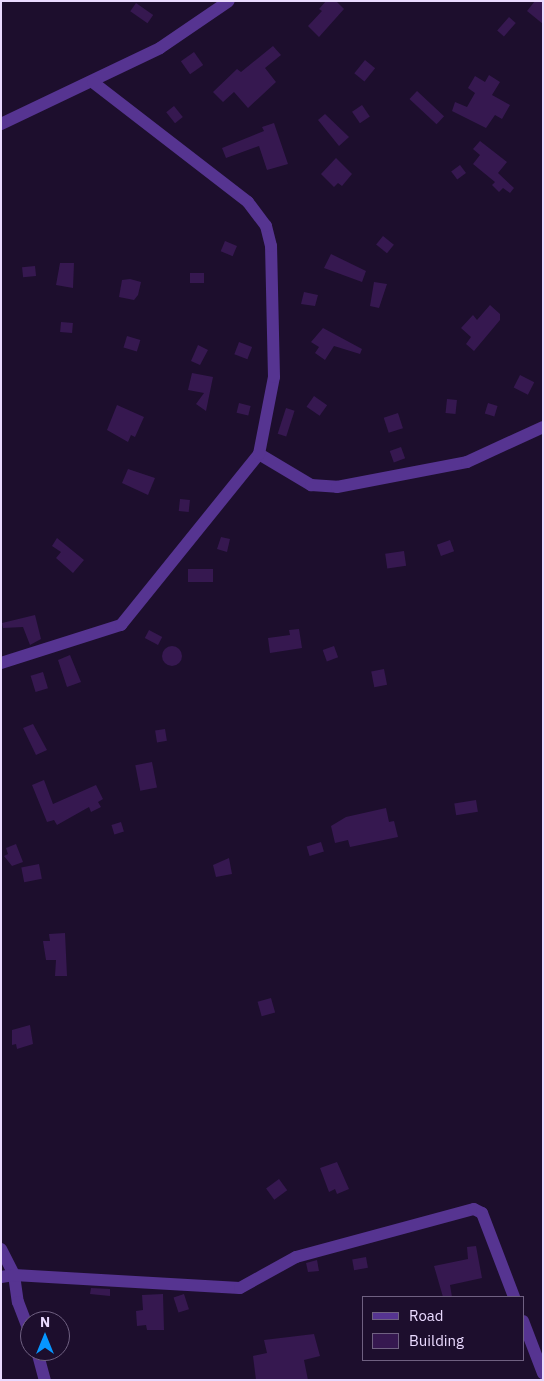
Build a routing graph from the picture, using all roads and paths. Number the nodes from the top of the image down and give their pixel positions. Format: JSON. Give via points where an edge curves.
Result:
{"nodes":[{"id":1,"x":229,"y":1,"type":"edge"},
{"id":2,"x":93,"y":82,"type":"junction"},
{"id":3,"x":1,"y":124,"type":"edge"},
{"id":4,"x":543,"y":426,"type":"edge"},
{"id":5,"x":259,"y":454,"type":"junction"},
{"id":6,"x":1,"y":663,"type":"edge"},
{"id":7,"x":1,"y":1250,"type":"edge"},
{"id":8,"x":14,"y":1274,"type":"junction"},
{"id":9,"x":1,"y":1277,"type":"edge"},
{"id":10,"x":514,"y":1296,"type":"edge"},
{"id":11,"x":21,"y":1311,"type":"edge"},
{"id":12,"x":524,"y":1324,"type":"edge"},
{"id":13,"x":40,"y":1361,"type":"edge"},
{"id":14,"x":543,"y":1373,"type":"edge"},
{"id":15,"x":45,"y":1380,"type":"edge"}],
"edges":[{"from":1,"to":2,"type":"street","via":[[160,48]]},
{"from":2,"to":3,"type":"street"},
{"from":2,"to":5,"type":"street","via":[[248,202],[266,226],[271,246],[274,377]]},
{"from":4,"to":5,"type":"street","via":[[467,462],[337,487],[311,485]]},
{"from":5,"to":6,"type":"street","via":[[121,625]]},
{"from":7,"to":8,"type":"street"},
{"from":8,"to":9,"type":"street"},
{"from":8,"to":10,"type":"street","via":[[240,1288],[296,1257],[474,1209],[482,1214]]},
{"from":8,"to":11,"type":"street"},
{"from":12,"to":14,"type":"street"},
{"from":13,"to":15,"type":"street"}]}
